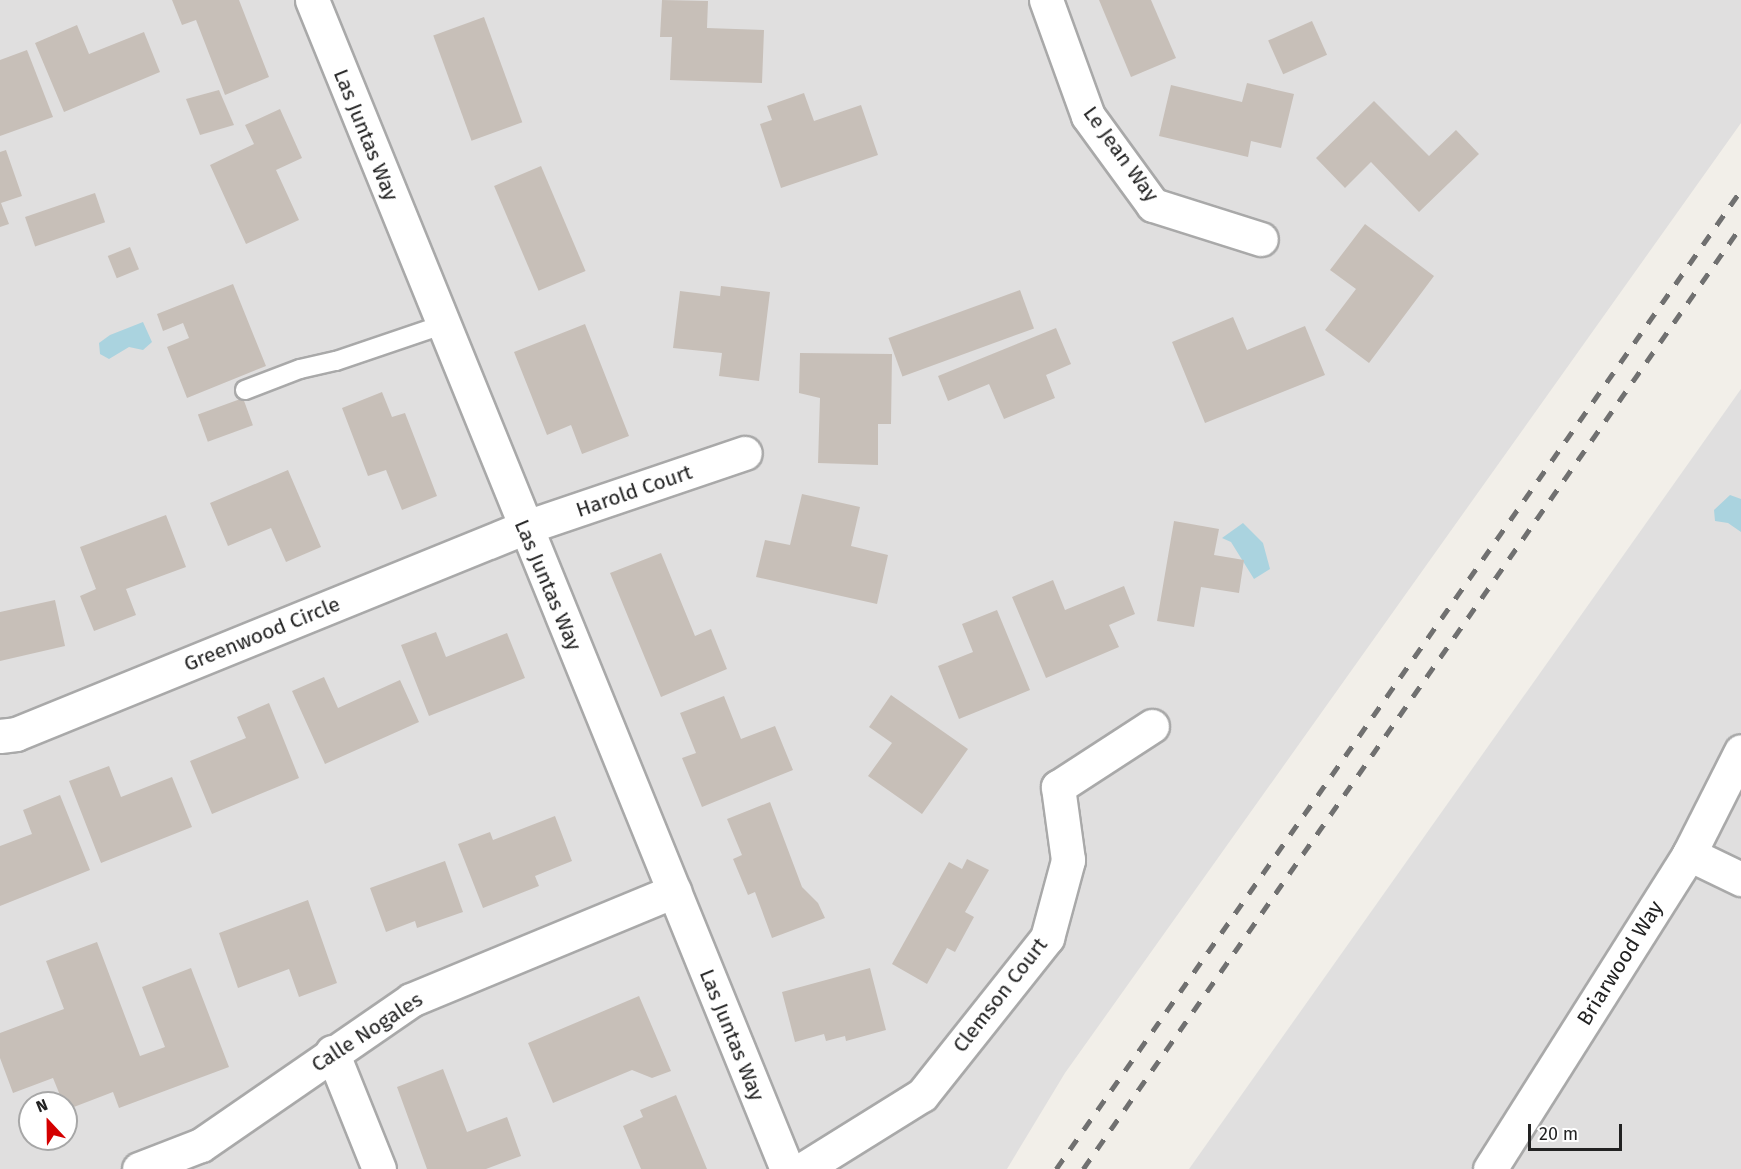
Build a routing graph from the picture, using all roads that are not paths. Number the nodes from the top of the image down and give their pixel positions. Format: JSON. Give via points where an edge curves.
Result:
{"nodes":[{"id":1,"x":312,"y":0,"type":"edge"},
{"id":2,"x":1046,"y":0,"type":"edge"},
{"id":3,"x":1261,"y":239,"type":"dead end"},
{"id":4,"x":442,"y":325,"type":"junction"},
{"id":5,"x":245,"y":390,"type":"dead end"},
{"id":6,"x":745,"y":453,"type":"dead end"},
{"id":7,"x":523,"y":528,"type":"junction"},
{"id":8,"x":1152,"y":726,"type":"dead end"},
{"id":9,"x":0,"y":736,"type":"edge"},
{"id":10,"x":1741,"y":751,"type":"edge"},
{"id":11,"x":1689,"y":854,"type":"junction"},
{"id":12,"x":1741,"y":879,"type":"edge"},
{"id":13,"x":674,"y":891,"type":"junction"},
{"id":14,"x":332,"y":1052,"type":"junction"},
{"id":15,"x":139,"y":1169,"type":"edge"},
{"id":16,"x":380,"y":1169,"type":"edge"},
{"id":17,"x":787,"y":1169,"type":"edge"},
{"id":18,"x":803,"y":1169,"type":"edge"},
{"id":19,"x":1490,"y":1169,"type":"edge"}],
"edges":[{"from":1,"to":4,"type":"street","name":"Las Juntas Way"},
{"from":2,"to":3,"type":"street","name":"Le Jean Way","via":[[1088,116],[1153,205]]},
{"from":4,"to":5,"type":"lane"},
{"from":4,"to":7,"type":"street","name":"Las Juntas Way"},
{"from":6,"to":7,"type":"street","name":"Harold Court"},
{"from":7,"to":9,"type":"street","name":"Greenwood Circle","via":[[16,734]]},
{"from":7,"to":13,"type":"street","name":"Las Juntas Way"},
{"from":8,"to":18,"type":"street","name":"Clemson Court","via":[[1058,787],[1068,860],[1047,938],[922,1095]]},
{"from":10,"to":11,"type":"street","name":"Briarwood Way"},
{"from":11,"to":12,"type":"street"},
{"from":11,"to":19,"type":"street","name":"Briarwood Way"},
{"from":13,"to":14,"type":"street","name":"Calle Nogales","via":[[411,999]]},
{"from":13,"to":17,"type":"street","name":"Las Juntas Way"},
{"from":14,"to":15,"type":"street","name":"Calle Nogales","via":[[201,1145]]},
{"from":14,"to":16,"type":"street"}]}
